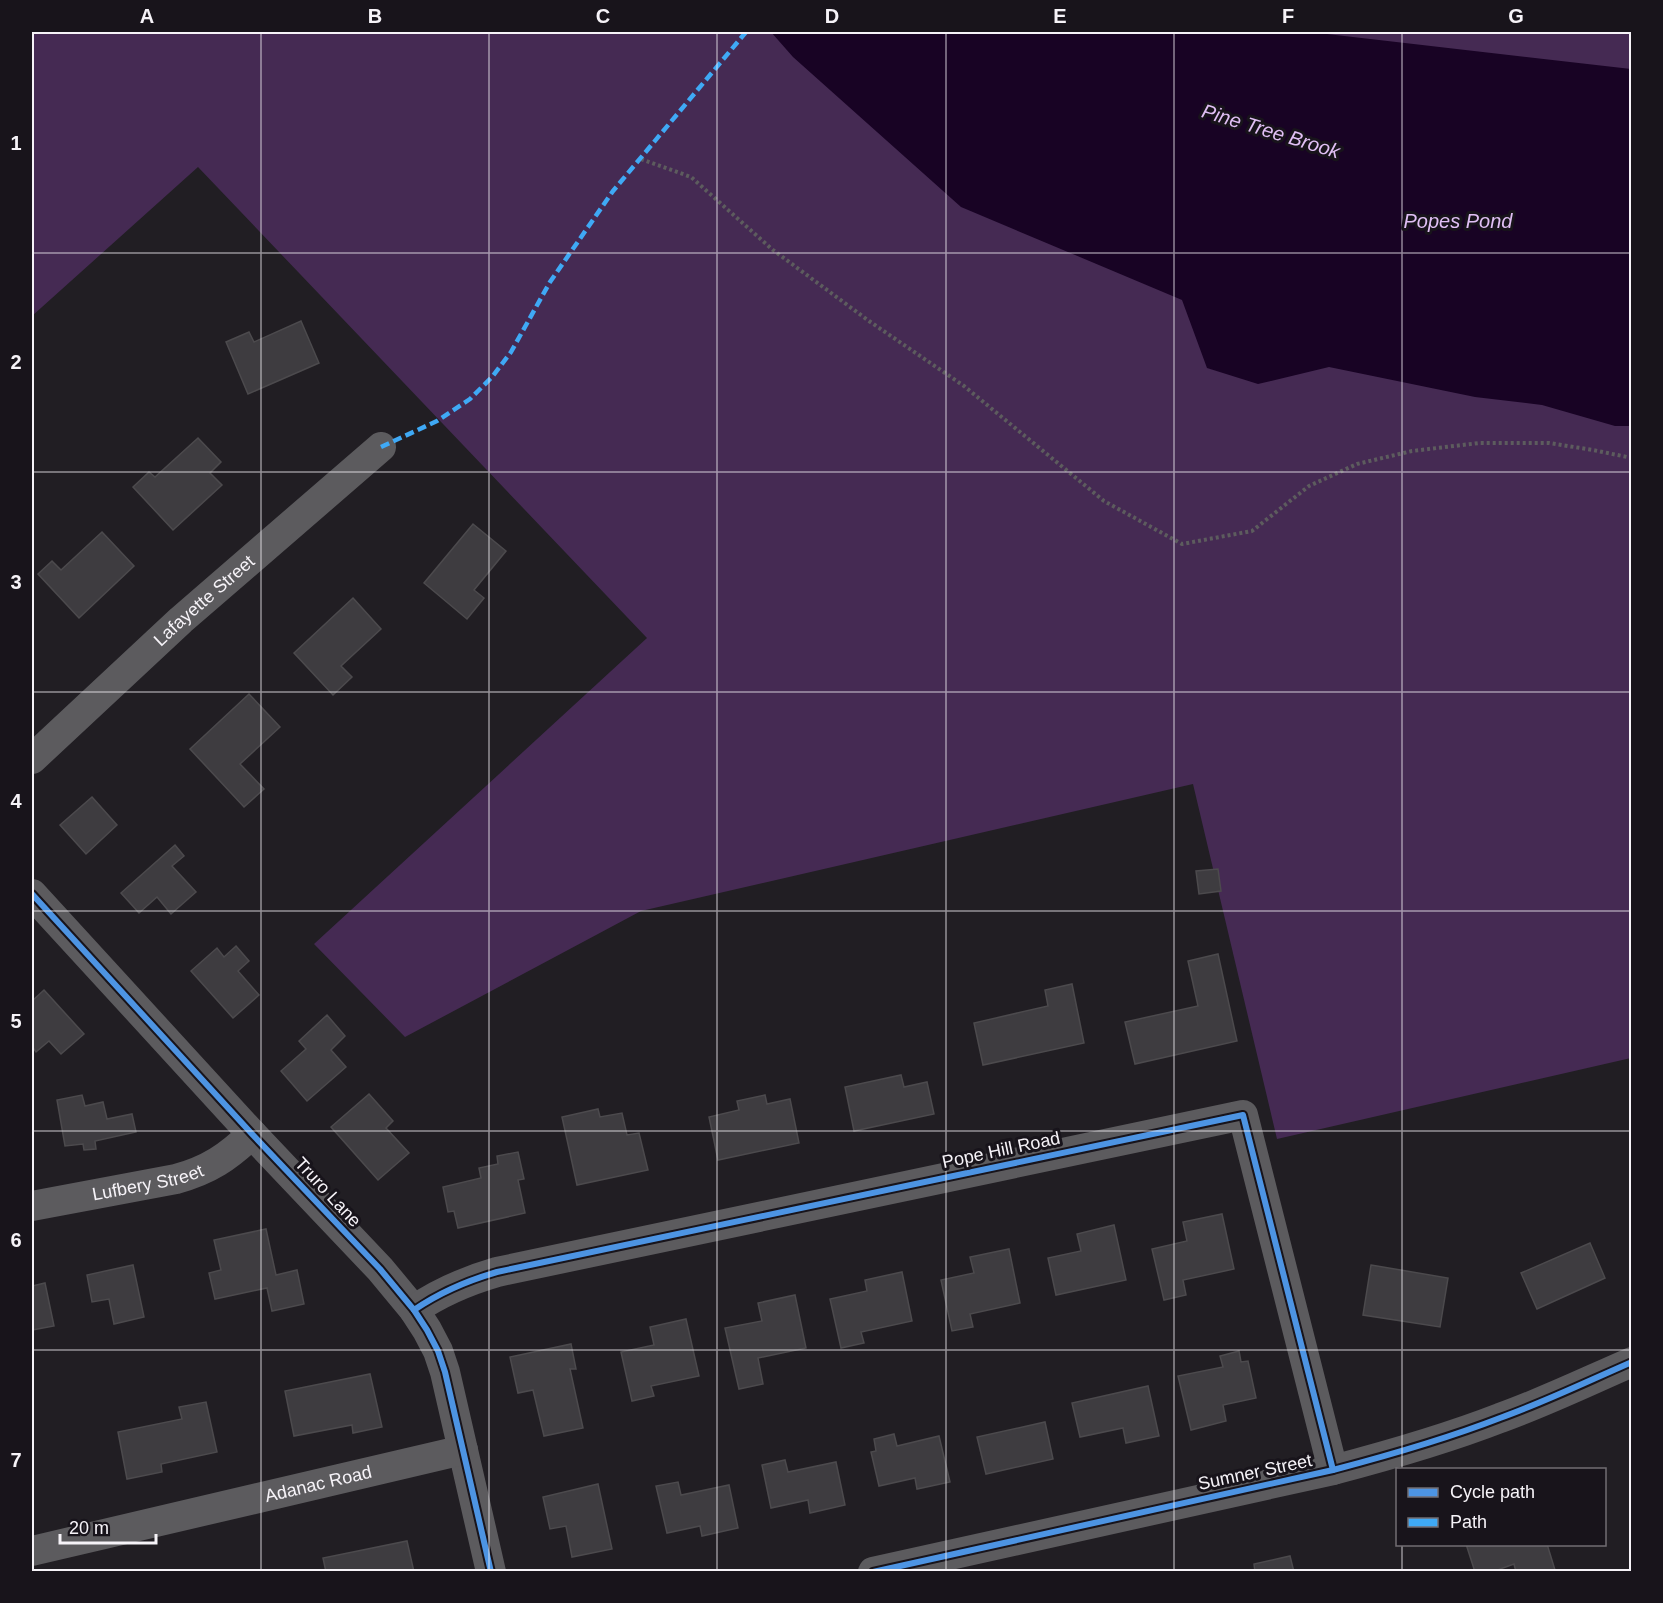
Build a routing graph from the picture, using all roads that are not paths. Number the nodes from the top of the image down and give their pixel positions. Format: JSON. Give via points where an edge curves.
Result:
{"nodes":[{"id":1,"x":381,"y":447,"type":"dead end"},
{"id":2,"x":32,"y":759,"type":"edge"},
{"id":3,"x":32,"y":894,"type":"edge"},
{"id":4,"x":252,"y":1134,"type":"junction"},
{"id":5,"x":32,"y":1206,"type":"edge"},
{"id":6,"x":414,"y":1310,"type":"junction"},
{"id":7,"x":1632,"y":1362,"type":"edge"},
{"id":8,"x":464,"y":1450,"type":"junction"},
{"id":9,"x":1333,"y":1470,"type":"junction"},
{"id":10,"x":32,"y":1551,"type":"edge"},
{"id":11,"x":491,"y":1572,"type":"edge"},
{"id":12,"x":873,"y":1572,"type":"edge"}],
"edges":[{"from":1,"to":2,"type":"street","name":"Lafayette Street","via":[[182,620]]},
{"from":3,"to":4,"type":"street","name":"Truro Lane"},
{"from":4,"to":5,"type":"street","name":"Lufbery Street","via":[[228,1156],[195,1174]]},
{"from":4,"to":6,"type":"street","name":"Truro Lane"},
{"from":6,"to":8,"type":"street","name":"Truro Lane","via":[[438,1351]]},
{"from":6,"to":9,"type":"street","name":"Pope Hill Road","via":[[450,1288],[497,1272],[1243,1114]]},
{"from":7,"to":9,"type":"street","name":"Sumner Street","via":[[1502,1418],[1428,1444]]},
{"from":8,"to":10,"type":"street","name":"Adanac Road"},
{"from":8,"to":11,"type":"street","name":"Truro Lane"},
{"from":9,"to":12,"type":"street","name":"Sumner Street"}]}
